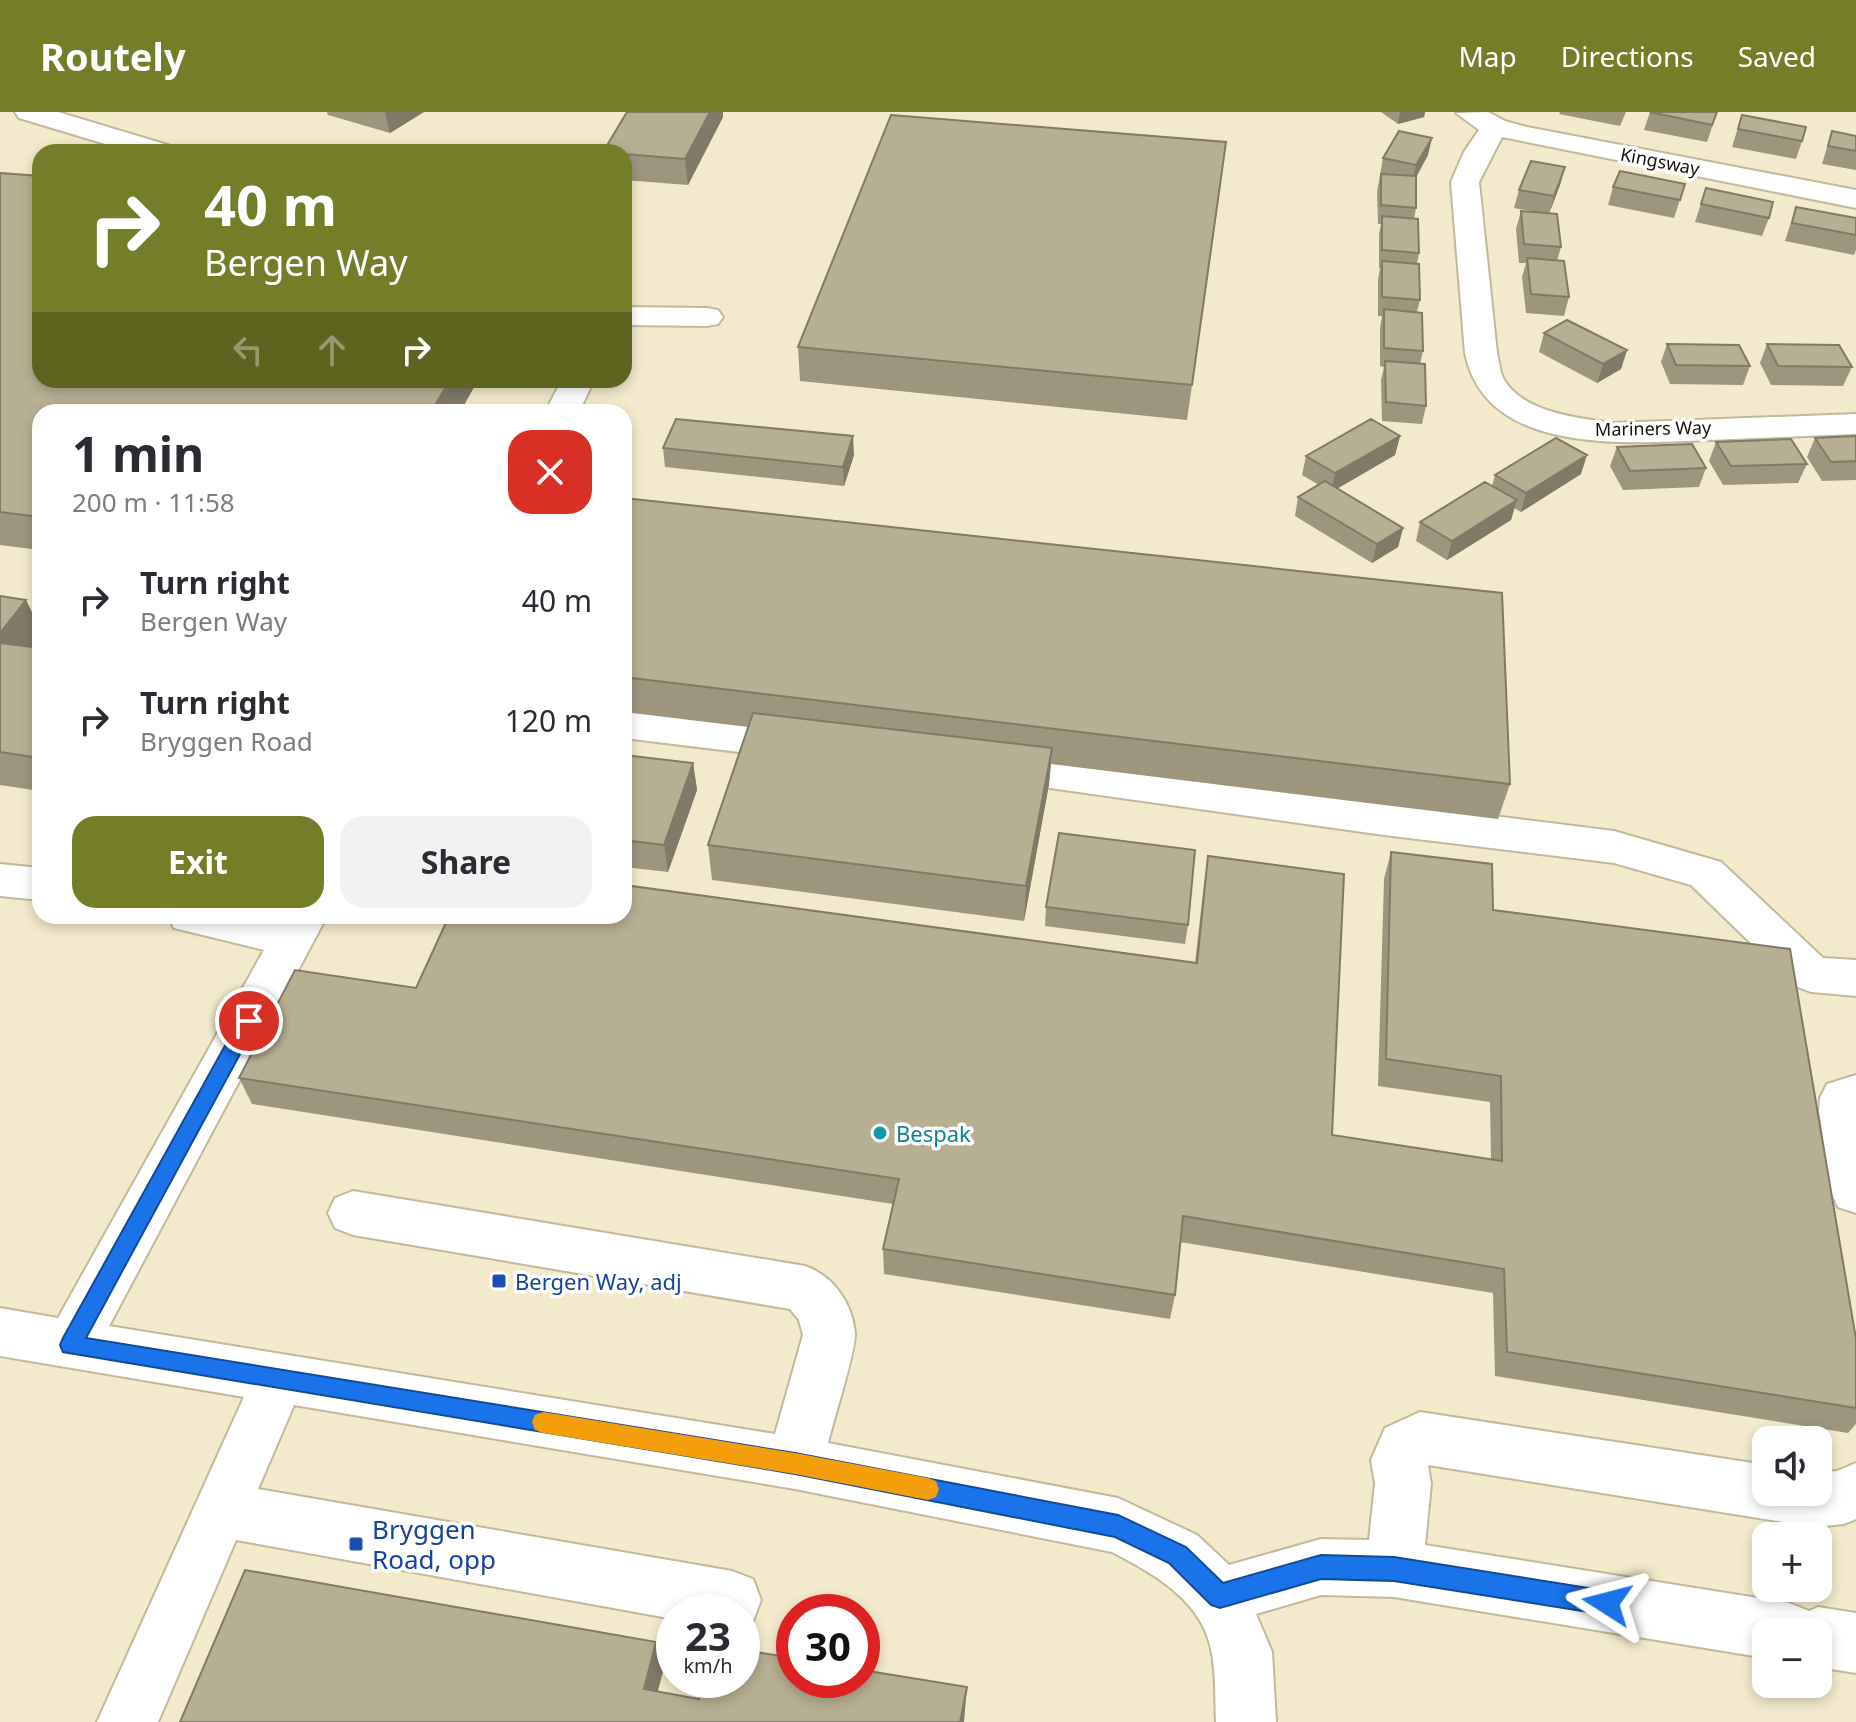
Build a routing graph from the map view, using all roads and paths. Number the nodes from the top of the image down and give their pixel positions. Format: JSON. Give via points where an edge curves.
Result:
{"nodes":[{"id":1,"x":29,"y":112,"type":"edge"},
{"id":2,"x":1482,"y":120,"type":"edge"},
{"id":3,"x":135,"y":144,"type":"edge"},
{"id":4,"x":1856,"y":199,"type":"edge"},
{"id":5,"x":632,"y":316,"type":"edge"},
{"id":6,"x":707,"y":317,"type":"dead end"},
{"id":7,"x":1856,"y":424,"type":"edge"},
{"id":8,"x":632,"y":725,"type":"edge"},
{"id":9,"x":846,"y":751,"type":"edge"},
{"id":10,"x":957,"y":764,"type":"edge"},
{"id":11,"x":0,"y":880,"type":"edge"},
{"id":12,"x":32,"y":883,"type":"edge"},
{"id":13,"x":263,"y":924,"type":"edge"},
{"id":14,"x":299,"y":928,"type":"edge"},
{"id":15,"x":1856,"y":978,"type":"edge"},
{"id":16,"x":1856,"y":1095,"type":"edge"},
{"id":17,"x":1856,"y":1192,"type":"edge"},
{"id":18,"x":353,"y":1213,"type":"dead end"},
{"id":19,"x":0,"y":1332,"type":"edge"},
{"id":20,"x":71,"y":1345,"type":"junction"},
{"id":21,"x":279,"y":1379,"type":"junction"},
{"id":22,"x":795,"y":1463,"type":"junction"},
{"id":23,"x":1856,"y":1490,"type":"edge"},
{"id":24,"x":221,"y":1510,"type":"junction"},
{"id":25,"x":1394,"y":1569,"type":"junction"},
{"id":26,"x":698,"y":1594,"type":"edge"},
{"id":27,"x":1220,"y":1596,"type":"junction"},
{"id":28,"x":1752,"y":1626,"type":"edge"},
{"id":29,"x":1832,"y":1639,"type":"edge"},
{"id":30,"x":1856,"y":1643,"type":"edge"},
{"id":31,"x":127,"y":1722,"type":"edge"},
{"id":32,"x":1246,"y":1722,"type":"edge"}],
"edges":[{"from":1,"to":3,"type":"street"},
{"from":2,"to":4,"type":"street","name":"Kingsway"},
{"from":2,"to":7,"type":"street","name":"Mariners Way","via":[[1478,152],[1465,182],[1481,353],[1487,379],[1505,399],[1535,417],[1613,433]]},
{"from":5,"to":6,"type":"street"},
{"from":8,"to":9,"type":"street"},
{"from":10,"to":15,"type":"street","via":[[1614,847],[1706,873],[1811,974]]},
{"from":11,"to":12,"type":"street"},
{"from":13,"to":14,"type":"street"},
{"from":14,"to":20,"type":"street"},
{"from":16,"to":17,"type":"street","via":[[1844,1098],[1843,1111]]},
{"from":18,"to":22,"type":"street","via":[[805,1289],[823,1310],[829,1335]]},
{"from":19,"to":20,"type":"street"},
{"from":20,"to":21,"type":"street"},
{"from":21,"to":22,"type":"street"},
{"from":21,"to":24,"type":"street"},
{"from":22,"to":27,"type":"street","via":[[1118,1526],[1177,1555]]},
{"from":23,"to":25,"type":"street","via":[[1815,1500],[1420,1438],[1404,1446],[1399,1460],[1403,1484]]},
{"from":24,"to":26,"type":"street"},
{"from":24,"to":31,"type":"street"},
{"from":25,"to":27,"type":"street","via":[[1321,1567]]},
{"from":25,"to":28,"type":"street"},
{"from":27,"to":32,"type":"street","via":[[1242,1652]]},
{"from":29,"to":30,"type":"street"}]}
